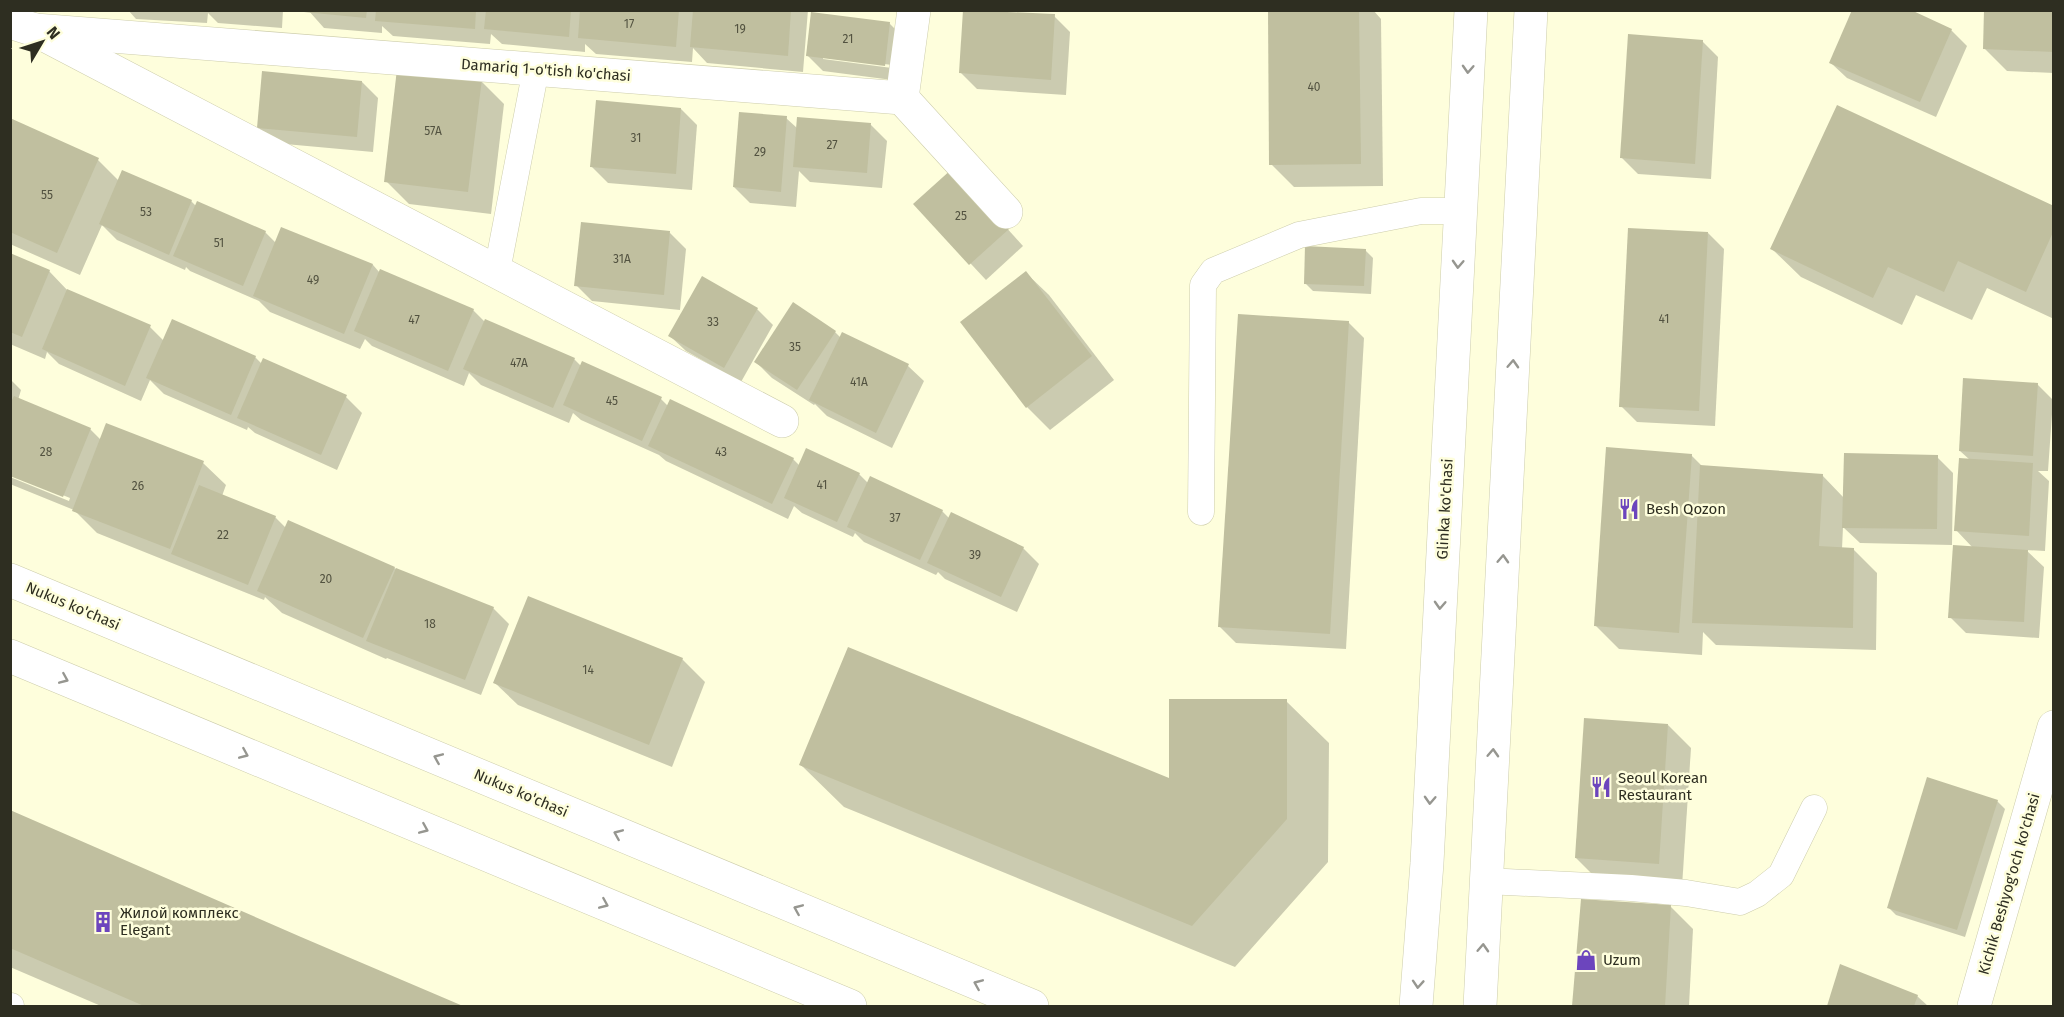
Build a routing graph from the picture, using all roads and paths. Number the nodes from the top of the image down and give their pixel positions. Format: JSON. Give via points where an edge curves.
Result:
{"nodes":[{"id":1,"x":914,"y":10,"type":"edge"},
{"id":2,"x":1471,"y":10,"type":"edge"},
{"id":3,"x":1531,"y":10,"type":"edge"},
{"id":4,"x":23,"y":26,"type":"edge"},
{"id":5,"x":536,"y":69,"type":"junction"},
{"id":6,"x":902,"y":98,"type":"junction"},
{"id":7,"x":1461,"y":211,"type":"junction"},
{"id":8,"x":1006,"y":212,"type":"dead end"},
{"id":9,"x":496,"y":271,"type":"junction"},
{"id":10,"x":782,"y":421,"type":"dead end"},
{"id":11,"x":1201,"y":512,"type":"dead end"},
{"id":12,"x":10,"y":580,"type":"edge"},
{"id":13,"x":10,"y":656,"type":"edge"},
{"id":14,"x":2054,"y":726,"type":"edge"},
{"id":15,"x":1814,"y":808,"type":"dead end"},
{"id":16,"x":1486,"y":881,"type":"junction"},
{"id":17,"x":850,"y":1006,"type":"edge"},
{"id":18,"x":1032,"y":1006,"type":"edge"},
{"id":19,"x":1416,"y":1006,"type":"edge"},
{"id":20,"x":1480,"y":1006,"type":"edge"},
{"id":21,"x":1974,"y":1006,"type":"edge"}],
"edges":[{"from":1,"to":6,"type":"main road"},
{"from":2,"to":7,"type":"main road","name":"Glinka ko'chasi","one_way":true},
{"from":16,"to":3,"type":"main road","one_way":true},
{"from":4,"to":5,"type":"main road","name":"Damariq 1-o'tish ko'chasi"},
{"from":4,"to":9,"type":"main road","name":"Damariq 1-o'tish ko'chasi"},
{"from":5,"to":6,"type":"main road","name":"Damariq 1-o'tish ko'chasi"},
{"from":5,"to":9,"type":"lane"},
{"from":6,"to":8,"type":"main road"},
{"from":7,"to":11,"type":"lane","via":[[1420,211],[1299,235],[1213,271],[1203,285]]},
{"from":7,"to":19,"type":"main road","name":"Glinka ko'chasi","one_way":true},
{"from":9,"to":10,"type":"main road","name":"Damariq 1-o'tish ko'chasi"},
{"from":18,"to":12,"type":"main road","name":"Nukus ko'chasi","one_way":true},
{"from":13,"to":17,"type":"main road","one_way":true},
{"from":14,"to":21,"type":"main road","name":"Kichik Beshyog'och ko'chasi"},
{"from":15,"to":16,"type":"lane","via":[[1781,875],[1740,902],[1631,888]]},
{"from":20,"to":16,"type":"main road","one_way":true}]}
